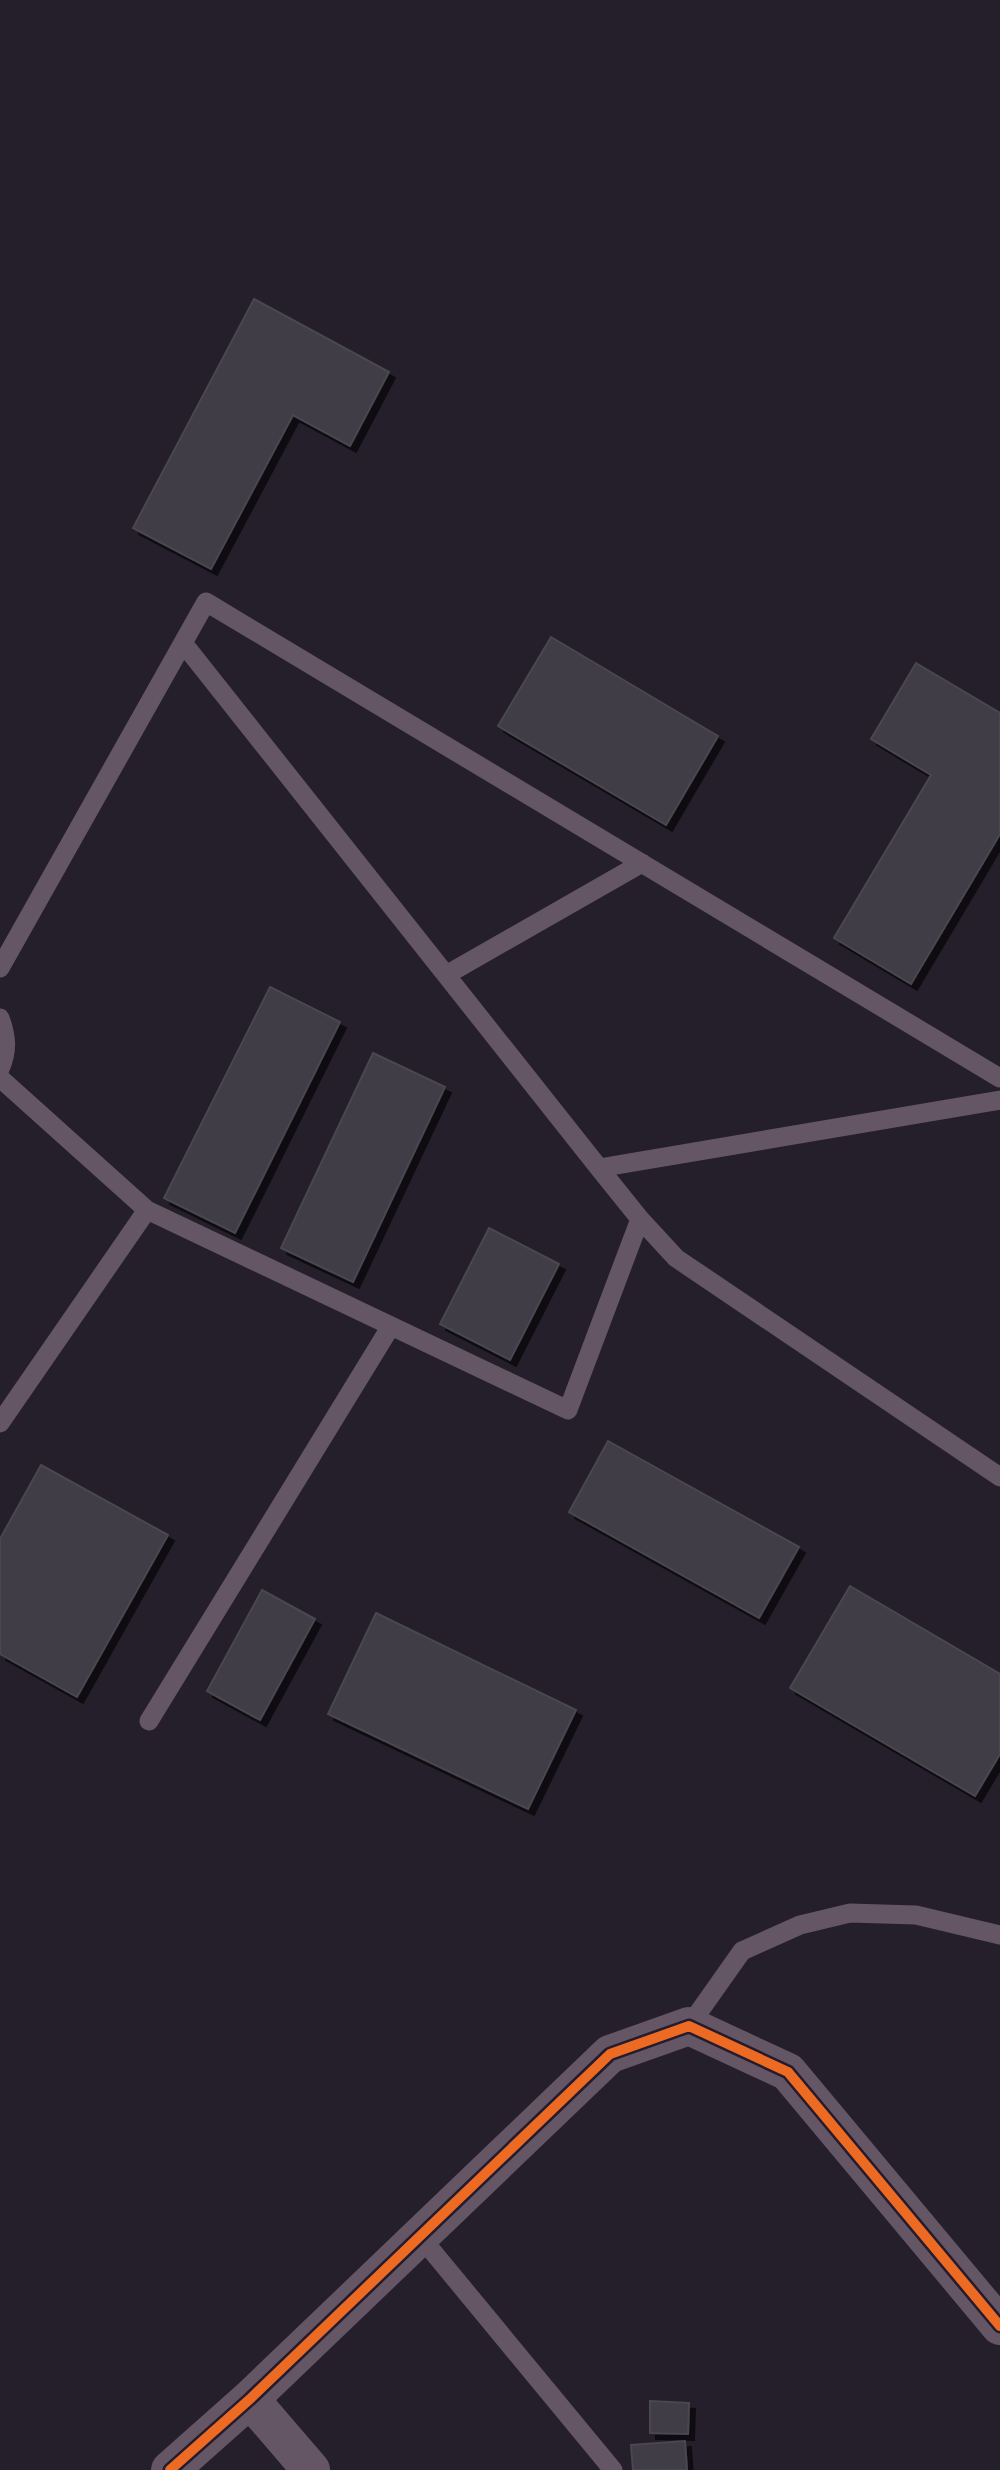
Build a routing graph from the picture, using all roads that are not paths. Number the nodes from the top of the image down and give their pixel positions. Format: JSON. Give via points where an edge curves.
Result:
{"nodes":[{"id":1,"x":183,"y":643,"type":"junction"},
{"id":2,"x":642,"y":863,"type":"junction"},
{"id":3,"x":0,"y":968,"type":"edge"},
{"id":4,"x":446,"y":975,"type":"junction"},
{"id":5,"x":0,"y":1018,"type":"edge"},
{"id":6,"x":0,"y":1069,"type":"edge"},
{"id":7,"x":0,"y":1078,"type":"edge"},
{"id":8,"x":1000,"y":1078,"type":"edge"},
{"id":9,"x":1000,"y":1100,"type":"edge"},
{"id":10,"x":599,"y":1168,"type":"junction"},
{"id":11,"x":147,"y":1210,"type":"junction"},
{"id":12,"x":640,"y":1219,"type":"junction"},
{"id":13,"x":391,"y":1326,"type":"junction"},
{"id":14,"x":0,"y":1423,"type":"edge"},
{"id":15,"x":1000,"y":1477,"type":"edge"},
{"id":16,"x":149,"y":1721,"type":"dead end"},
{"id":17,"x":1000,"y":1935,"type":"edge"},
{"id":18,"x":689,"y":2026,"type":"junction"},
{"id":19,"x":419,"y":2235,"type":"junction"},
{"id":20,"x":1000,"y":2326,"type":"edge"},
{"id":21,"x":250,"y":2399,"type":"junction"},
{"id":22,"x":170,"y":2470,"type":"edge"},
{"id":23,"x":311,"y":2470,"type":"edge"},
{"id":24,"x":613,"y":2470,"type":"edge"}],
"edges":[{"from":1,"to":2,"type":"lane","via":[[206,602]]},
{"from":1,"to":3,"type":"lane"},
{"from":1,"to":4,"type":"lane"},
{"from":2,"to":4,"type":"lane"},
{"from":2,"to":8,"type":"lane"},
{"from":4,"to":10,"type":"lane"},
{"from":5,"to":6,"type":"lane","via":[[6,1052]]},
{"from":7,"to":11,"type":"lane"},
{"from":9,"to":10,"type":"lane"},
{"from":10,"to":12,"type":"lane"},
{"from":11,"to":13,"type":"lane"},
{"from":11,"to":14,"type":"lane"},
{"from":12,"to":13,"type":"lane","via":[[568,1410]]},
{"from":12,"to":15,"type":"lane","via":[[676,1258]]},
{"from":13,"to":16,"type":"lane"},
{"from":17,"to":18,"type":"lane","via":[[916,1914],[850,1913],[800,1924],[742,1951]]},
{"from":18,"to":19,"type":"street","via":[[610,2054]]},
{"from":18,"to":20,"type":"street","via":[[788,2072]]},
{"from":19,"to":21,"type":"street"},
{"from":19,"to":24,"type":"lane"},
{"from":21,"to":22,"type":"street"},
{"from":21,"to":23,"type":"street"}]}
